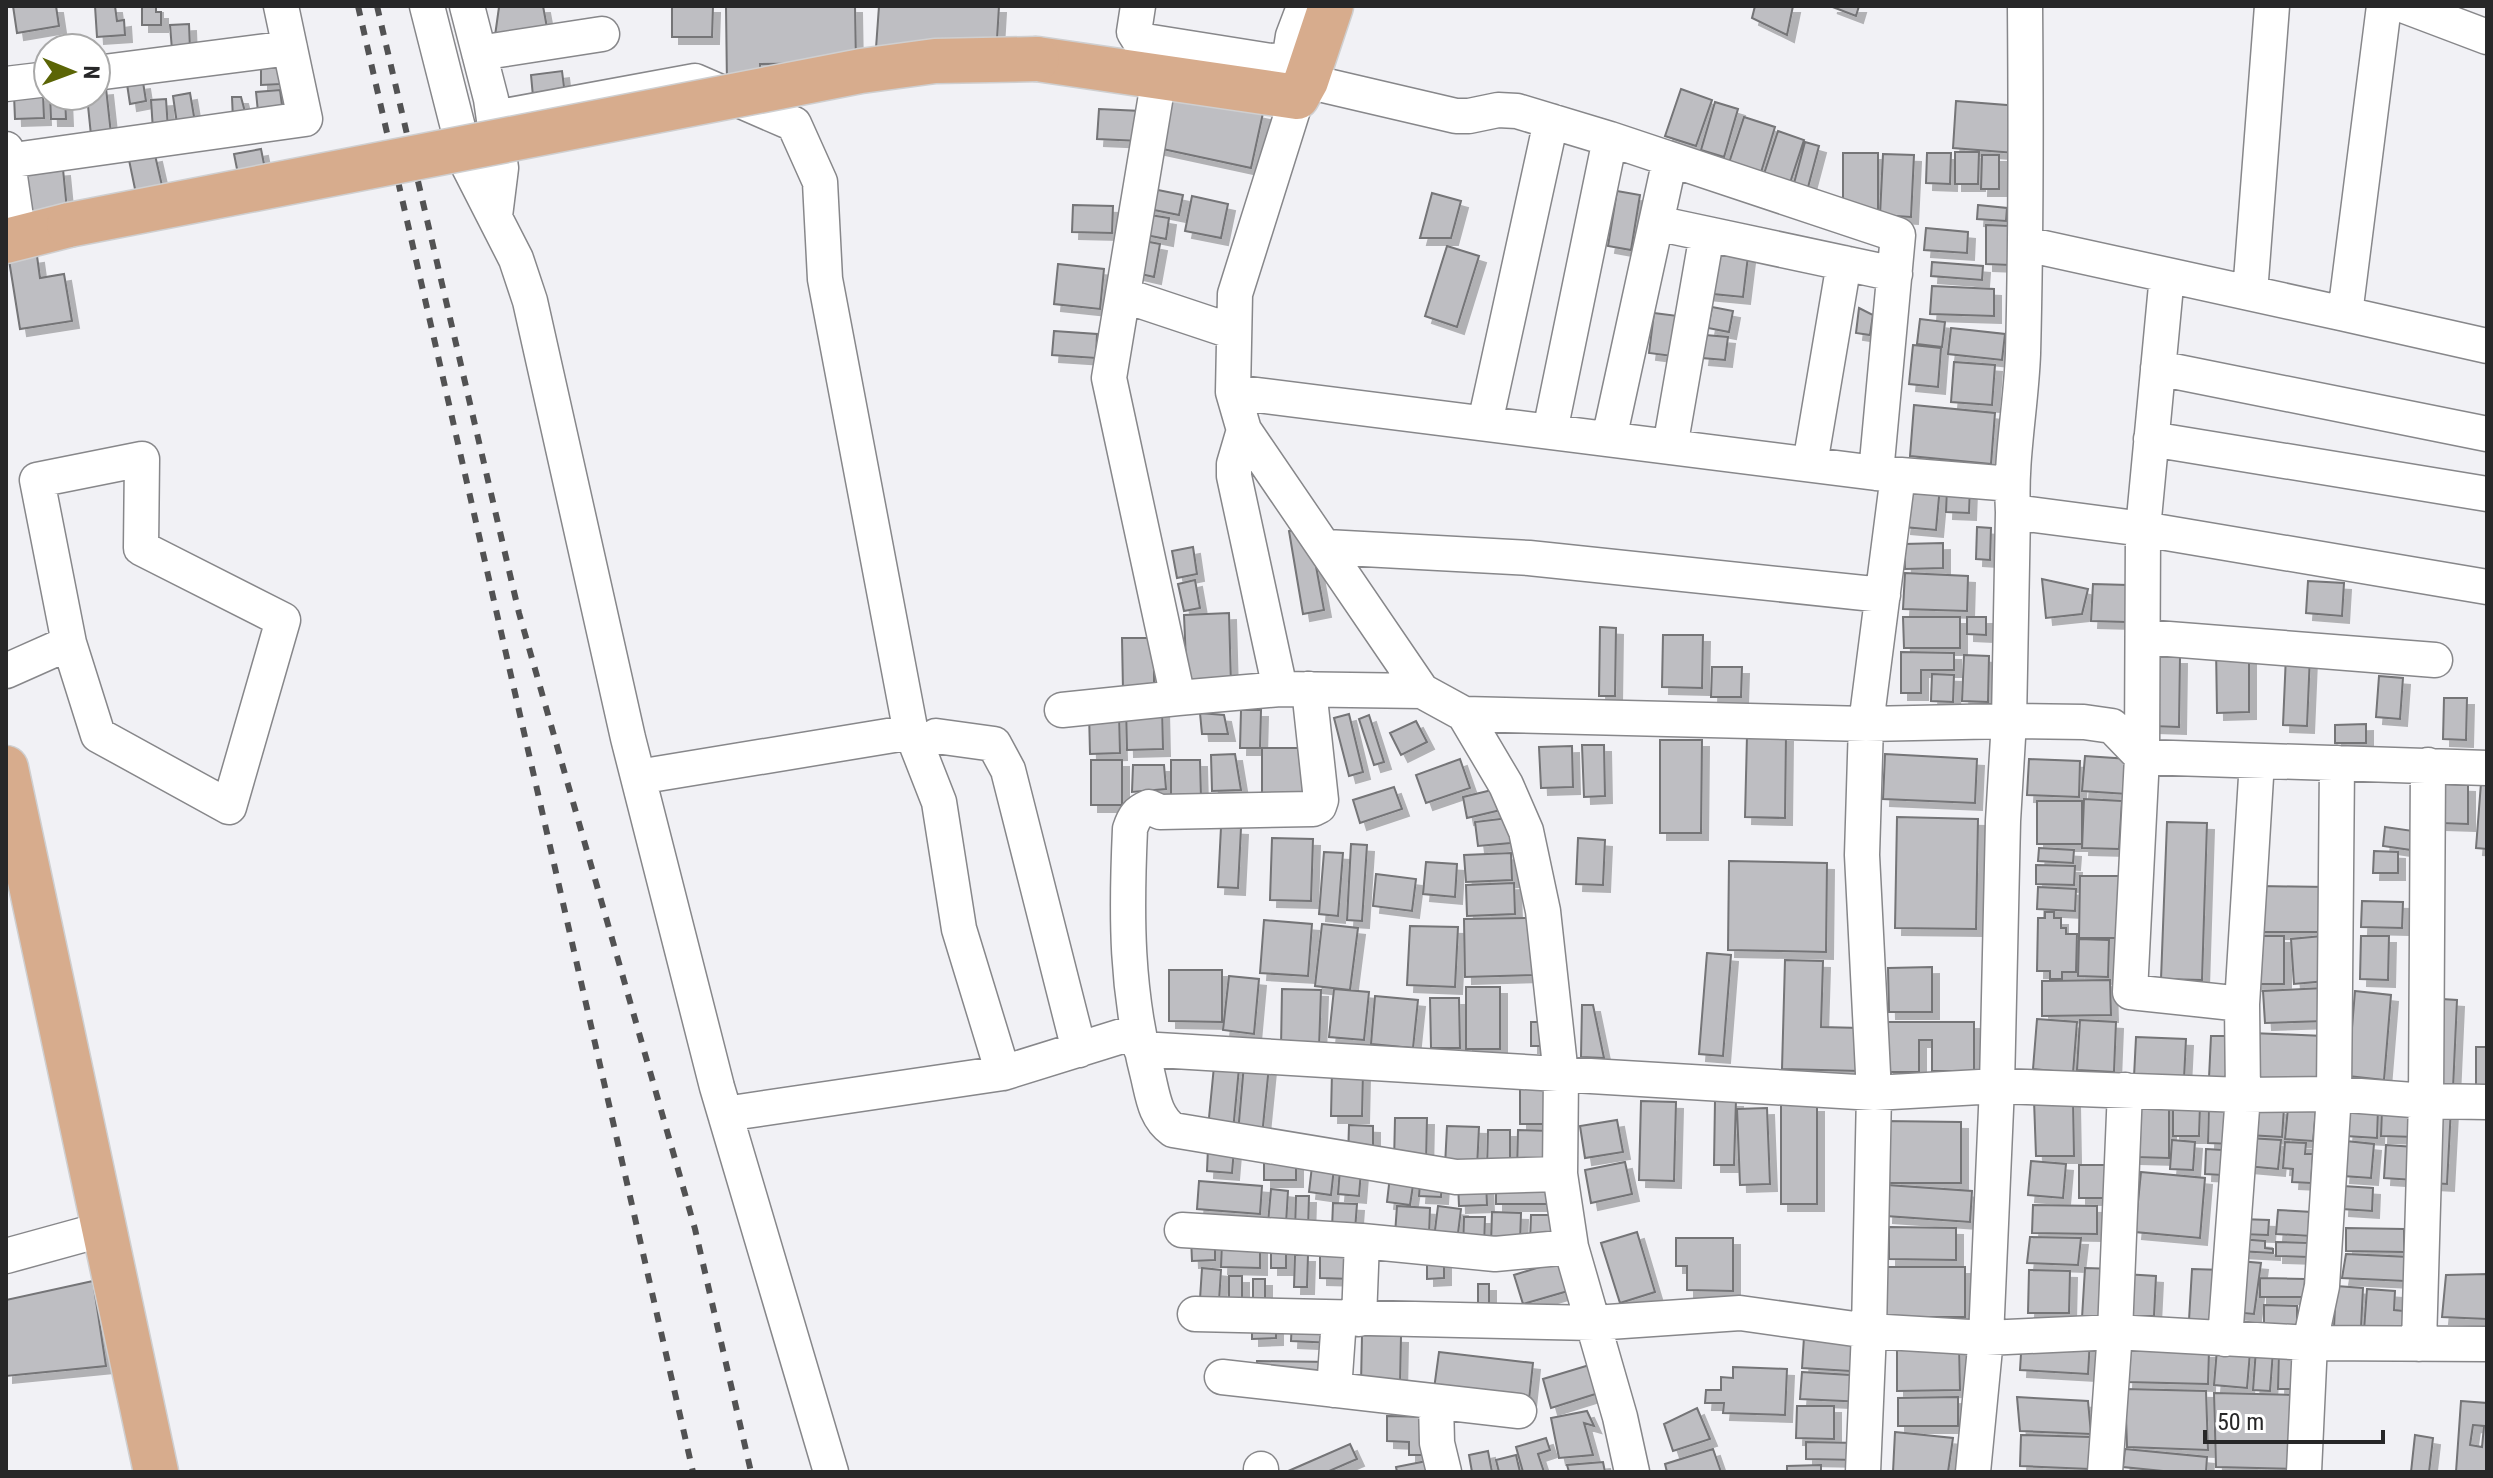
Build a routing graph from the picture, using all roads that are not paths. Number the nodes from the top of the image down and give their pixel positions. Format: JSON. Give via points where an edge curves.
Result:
{"nodes":[{"id":1,"x":281,"y":6,"type":"edge"},
{"id":2,"x":427,"y":6,"type":"edge"},
{"id":3,"x":467,"y":6,"type":"edge"},
{"id":4,"x":1138,"y":6,"type":"edge"},
{"id":5,"x":1307,"y":6,"type":"edge"},
{"id":6,"x":1331,"y":6,"type":"edge"},
{"id":7,"x":2025,"y":6,"type":"edge"},
{"id":8,"x":2272,"y":6,"type":"edge"},
{"id":9,"x":2384,"y":6,"type":"edge"},
{"id":10,"x":2405,"y":6,"type":"edge"},
{"id":11,"x":602,"y":34,"type":"dead end"},
{"id":12,"x":2487,"y":37,"type":"edge"},
{"id":13,"x":290,"y":48,"type":"junction"},
{"id":14,"x":479,"y":53,"type":"junction"},
{"id":15,"x":112,"y":71,"type":"edge"},
{"id":16,"x":1159,"y":77,"type":"junction"},
{"id":17,"x":32,"y":81,"type":"edge"},
{"id":18,"x":6,"y":84,"type":"edge"},
{"id":19,"x":1302,"y":89,"type":"junction"},
{"id":20,"x":494,"y":118,"type":"junction"},
{"id":21,"x":1551,"y":121,"type":"junction"},
{"id":22,"x":1610,"y":139,"type":"junction"},
{"id":23,"x":7,"y":155,"type":"edge"},
{"id":24,"x":1670,"y":159,"type":"junction"},
{"id":25,"x":495,"y":216,"type":"junction"},
{"id":26,"x":1656,"y":223,"type":"junction"},
{"id":27,"x":1707,"y":234,"type":"junction"},
{"id":28,"x":12,"y":239,"type":"edge"},
{"id":29,"x":2026,"y":244,"type":"junction"},
{"id":30,"x":1844,"y":263,"type":"junction"},
{"id":31,"x":1895,"y":274,"type":"junction"},
{"id":32,"x":2167,"y":275,"type":"junction"},
{"id":33,"x":2250,"y":293,"type":"junction"},
{"id":34,"x":1123,"y":295,"type":"junction"},
{"id":35,"x":2345,"y":314,"type":"junction"},
{"id":36,"x":1234,"y":332,"type":"junction"},
{"id":37,"x":2487,"y":346,"type":"edge"},
{"id":38,"x":2158,"y":368,"type":"junction"},
{"id":39,"x":1233,"y":392,"type":"junction"},
{"id":40,"x":1485,"y":423,"type":"junction"},
{"id":41,"x":1244,"y":430,"type":"junction"},
{"id":42,"x":1550,"y":431,"type":"junction"},
{"id":43,"x":2487,"y":434,"type":"edge"},
{"id":44,"x":1609,"y":439,"type":"junction"},
{"id":45,"x":2151,"y":439,"type":"junction"},
{"id":46,"x":1670,"y":447,"type":"junction"},
{"id":47,"x":1810,"y":464,"type":"junction"},
{"id":48,"x":1887,"y":474,"type":"junction"},
{"id":49,"x":2487,"y":494,"type":"edge"},
{"id":50,"x":2012,"y":498,"type":"junction"},
{"id":51,"x":2143,"y":529,"type":"junction"},
{"id":52,"x":1326,"y":547,"type":"junction"},
{"id":53,"x":2487,"y":587,"type":"edge"},
{"id":54,"x":1883,"y":595,"type":"junction"},
{"id":55,"x":2143,"y":637,"type":"junction"},
{"id":56,"x":69,"y":643,"type":"junction"},
{"id":57,"x":2435,"y":660,"type":"dead end"},
{"id":58,"x":6,"y":671,"type":"edge"},
{"id":59,"x":1295,"y":689,"type":"junction"},
{"id":60,"x":1422,"y":691,"type":"junction"},
{"id":61,"x":1178,"y":698,"type":"junction"},
{"id":62,"x":1062,"y":710,"type":"dead end"},
{"id":63,"x":1464,"y":714,"type":"junction"},
{"id":64,"x":2009,"y":721,"type":"junction"},
{"id":65,"x":1866,"y":724,"type":"junction"},
{"id":66,"x":923,"y":732,"type":"junction"},
{"id":67,"x":2142,"y":757,"type":"junction"},
{"id":68,"x":2257,"y":761,"type":"junction"},
{"id":69,"x":2337,"y":763,"type":"junction"},
{"id":70,"x":2428,"y":765,"type":"junction"},
{"id":71,"x":2487,"y":768,"type":"edge"},
{"id":72,"x":7,"y":775,"type":"edge"},
{"id":73,"x":638,"y":777,"type":"junction"},
{"id":74,"x":2242,"y":1004,"type":"junction"},
{"id":75,"x":1139,"y":1040,"type":"junction"},
{"id":76,"x":1079,"y":1050,"type":"junction"},
{"id":77,"x":1003,"y":1073,"type":"junction"},
{"id":78,"x":1561,"y":1075,"type":"junction"},
{"id":79,"x":1997,"y":1086,"type":"junction"},
{"id":80,"x":2125,"y":1090,"type":"junction"},
{"id":81,"x":1874,"y":1093,"type":"junction"},
{"id":82,"x":2334,"y":1094,"type":"junction"},
{"id":83,"x":2243,"y":1095,"type":"junction"},
{"id":84,"x":2426,"y":1101,"type":"junction"},
{"id":85,"x":2487,"y":1102,"type":"edge"},
{"id":86,"x":725,"y":1114,"type":"junction"},
{"id":87,"x":1560,"y":1174,"type":"junction"},
{"id":88,"x":104,"y":1229,"type":"junction"},
{"id":89,"x":1182,"y":1230,"type":"dead end"},
{"id":90,"x":1362,"y":1241,"type":"junction"},
{"id":91,"x":1571,"y":1247,"type":"junction"},
{"id":92,"x":6,"y":1256,"type":"edge"},
{"id":93,"x":1195,"y":1314,"type":"dead end"},
{"id":94,"x":1349,"y":1319,"type":"junction"},
{"id":95,"x":1594,"y":1323,"type":"junction"},
{"id":96,"x":1869,"y":1331,"type":"junction"},
{"id":97,"x":2115,"y":1332,"type":"junction"},
{"id":98,"x":1986,"y":1338,"type":"junction"},
{"id":99,"x":2225,"y":1339,"type":"junction"},
{"id":100,"x":2310,"y":1343,"type":"junction"},
{"id":101,"x":2419,"y":1344,"type":"junction"},
{"id":102,"x":2487,"y":1344,"type":"edge"},
{"id":103,"x":1222,"y":1377,"type":"dead end"},
{"id":104,"x":1334,"y":1390,"type":"junction"},
{"id":105,"x":1436,"y":1402,"type":"junction"},
{"id":106,"x":1519,"y":1411,"type":"dead end"},
{"id":107,"x":156,"y":1472,"type":"edge"},
{"id":108,"x":831,"y":1472,"type":"edge"},
{"id":109,"x":1444,"y":1472,"type":"edge"},
{"id":110,"x":1632,"y":1472,"type":"edge"},
{"id":111,"x":1863,"y":1472,"type":"edge"},
{"id":112,"x":1973,"y":1472,"type":"edge"},
{"id":113,"x":2105,"y":1472,"type":"edge"},
{"id":114,"x":2304,"y":1472,"type":"edge"}],
"edges":[{"from":1,"to":13,"type":"street"},
{"from":2,"to":25,"type":"street","via":[[467,163]]},
{"from":3,"to":14,"type":"street"},
{"from":4,"to":5,"type":"street","via":[[1134,32],[1139,40],[1271,61],[1290,55]]},
{"from":6,"to":19,"type":"main road"},
{"from":7,"to":29,"type":"street"},
{"from":8,"to":33,"type":"street"},
{"from":9,"to":35,"type":"street"},
{"from":10,"to":12,"type":"street"},
{"from":11,"to":14,"type":"street"},
{"from":13,"to":15,"type":"street"},
{"from":13,"to":23,"type":"street","via":[[305,119]]},
{"from":14,"to":20,"type":"street"},
{"from":16,"to":19,"type":"main road"},
{"from":16,"to":28,"type":"main road","bridge":true,"via":[[1037,59],[935,61],[861,71]]},
{"from":16,"to":34,"type":"street"},
{"from":17,"to":18,"type":"street"},
{"from":19,"to":21,"type":"street","via":[[1456,116],[1508,109]]},
{"from":19,"to":36,"type":"street","via":[[1235,294]]},
{"from":20,"to":25,"type":"street","via":[[501,168]]},
{"from":20,"to":66,"type":"street","via":[[695,81],[794,124],[820,182],[825,279]]},
{"from":21,"to":22,"type":"street"},
{"from":21,"to":40,"type":"street"},
{"from":22,"to":24,"type":"street"},
{"from":22,"to":42,"type":"street"},
{"from":23,"to":28,"type":"street"},
{"from":24,"to":26,"type":"street"},
{"from":24,"to":31,"type":"street","via":[[1898,235]]},
{"from":25,"to":73,"type":"street","via":[[530,301]]},
{"from":26,"to":27,"type":"street"},
{"from":26,"to":44,"type":"street"},
{"from":27,"to":30,"type":"street"},
{"from":27,"to":46,"type":"street"},
{"from":29,"to":32,"type":"street"},
{"from":29,"to":50,"type":"street"},
{"from":30,"to":31,"type":"street"},
{"from":30,"to":47,"type":"street"},
{"from":31,"to":48,"type":"street"},
{"from":32,"to":33,"type":"street"},
{"from":32,"to":38,"type":"street"},
{"from":33,"to":35,"type":"street"},
{"from":34,"to":36,"type":"street"},
{"from":34,"to":61,"type":"street","via":[[1109,378]]},
{"from":35,"to":37,"type":"street"},
{"from":36,"to":39,"type":"street"},
{"from":38,"to":43,"type":"street"},
{"from":38,"to":45,"type":"street"},
{"from":39,"to":40,"type":"street"},
{"from":39,"to":41,"type":"street"},
{"from":40,"to":42,"type":"street"},
{"from":41,"to":52,"type":"street"},
{"from":41,"to":59,"type":"street","via":[[1234,476]]},
{"from":42,"to":44,"type":"street"},
{"from":44,"to":46,"type":"street"},
{"from":45,"to":49,"type":"street"},
{"from":45,"to":51,"type":"street"},
{"from":46,"to":47,"type":"street"},
{"from":47,"to":48,"type":"street"},
{"from":48,"to":50,"type":"street"},
{"from":48,"to":54,"type":"street"},
{"from":50,"to":51,"type":"street"},
{"from":50,"to":64,"type":"street"},
{"from":51,"to":53,"type":"street"},
{"from":51,"to":55,"type":"street"},
{"from":52,"to":54,"type":"street","via":[[1529,558]]},
{"from":52,"to":60,"type":"street"},
{"from":54,"to":65,"type":"street"},
{"from":55,"to":57,"type":"street"},
{"from":55,"to":67,"type":"street"},
{"from":56,"to":56,"type":"street","via":[[37,480],[142,459],[141,548],[283,620],[229,807],[98,735]]},
{"from":56,"to":58,"type":"street"},
{"from":59,"to":60,"type":"street"},
{"from":59,"to":61,"type":"street"},
{"from":59,"to":75,"type":"street","via":[[1319,806],[1231,812],[1160,812],[1149,807],[1133,819],[1126,902],[1129,977]]},
{"from":60,"to":63,"type":"street"},
{"from":61,"to":62,"type":"street"},
{"from":63,"to":65,"type":"street"},
{"from":63,"to":78,"type":"street","via":[[1526,831],[1543,911]]},
{"from":64,"to":65,"type":"street"},
{"from":64,"to":67,"type":"street","via":[[2112,726]]},
{"from":64,"to":79,"type":"street"},
{"from":65,"to":81,"type":"street","via":[[1862,855]]},
{"from":66,"to":73,"type":"street"},
{"from":66,"to":76,"type":"street","via":[[994,744],[1008,770]]},
{"from":66,"to":77,"type":"street","via":[[959,929]]},
{"from":67,"to":68,"type":"street"},
{"from":67,"to":74,"type":"street","via":[[2130,992]]},
{"from":68,"to":69,"type":"street"},
{"from":68,"to":74,"type":"street"},
{"from":69,"to":70,"type":"street"},
{"from":69,"to":82,"type":"street"},
{"from":70,"to":71,"type":"street"},
{"from":70,"to":84,"type":"street"},
{"from":72,"to":88,"type":"main road"},
{"from":73,"to":86,"type":"street"},
{"from":74,"to":83,"type":"street"},
{"from":75,"to":76,"type":"street"},
{"from":75,"to":78,"type":"street"},
{"from":75,"to":87,"type":"street","via":[[1156,1109],[1173,1130],[1456,1177]]},
{"from":76,"to":77,"type":"street"},
{"from":77,"to":86,"type":"street"},
{"from":78,"to":81,"type":"street"},
{"from":78,"to":87,"type":"street"},
{"from":79,"to":80,"type":"street"},
{"from":79,"to":81,"type":"street"},
{"from":79,"to":98,"type":"street"},
{"from":80,"to":83,"type":"street"},
{"from":80,"to":97,"type":"street"},
{"from":81,"to":96,"type":"street"},
{"from":82,"to":83,"type":"street"},
{"from":82,"to":84,"type":"street"},
{"from":82,"to":100,"type":"street","via":[[2322,1286]]},
{"from":83,"to":99,"type":"street"},
{"from":84,"to":85,"type":"street"},
{"from":84,"to":101,"type":"street"},
{"from":86,"to":108,"type":"street"},
{"from":87,"to":91,"type":"street"},
{"from":88,"to":92,"type":"street"},
{"from":88,"to":107,"type":"main road"},
{"from":89,"to":90,"type":"street"},
{"from":90,"to":91,"type":"street","via":[[1495,1254]]},
{"from":90,"to":94,"type":"street"},
{"from":91,"to":95,"type":"street"},
{"from":93,"to":94,"type":"street"},
{"from":94,"to":95,"type":"street"},
{"from":94,"to":104,"type":"street"},
{"from":95,"to":96,"type":"street","via":[[1740,1313]]},
{"from":95,"to":110,"type":"street"},
{"from":96,"to":98,"type":"street"},
{"from":96,"to":111,"type":"street"},
{"from":97,"to":98,"type":"street"},
{"from":97,"to":99,"type":"street"},
{"from":97,"to":113,"type":"street"},
{"from":98,"to":112,"type":"street"},
{"from":99,"to":100,"type":"street"},
{"from":100,"to":101,"type":"street"},
{"from":100,"to":114,"type":"street"},
{"from":101,"to":102,"type":"street"},
{"from":103,"to":104,"type":"street"},
{"from":104,"to":105,"type":"street"},
{"from":105,"to":106,"type":"street"},
{"from":105,"to":109,"type":"street"}]}
